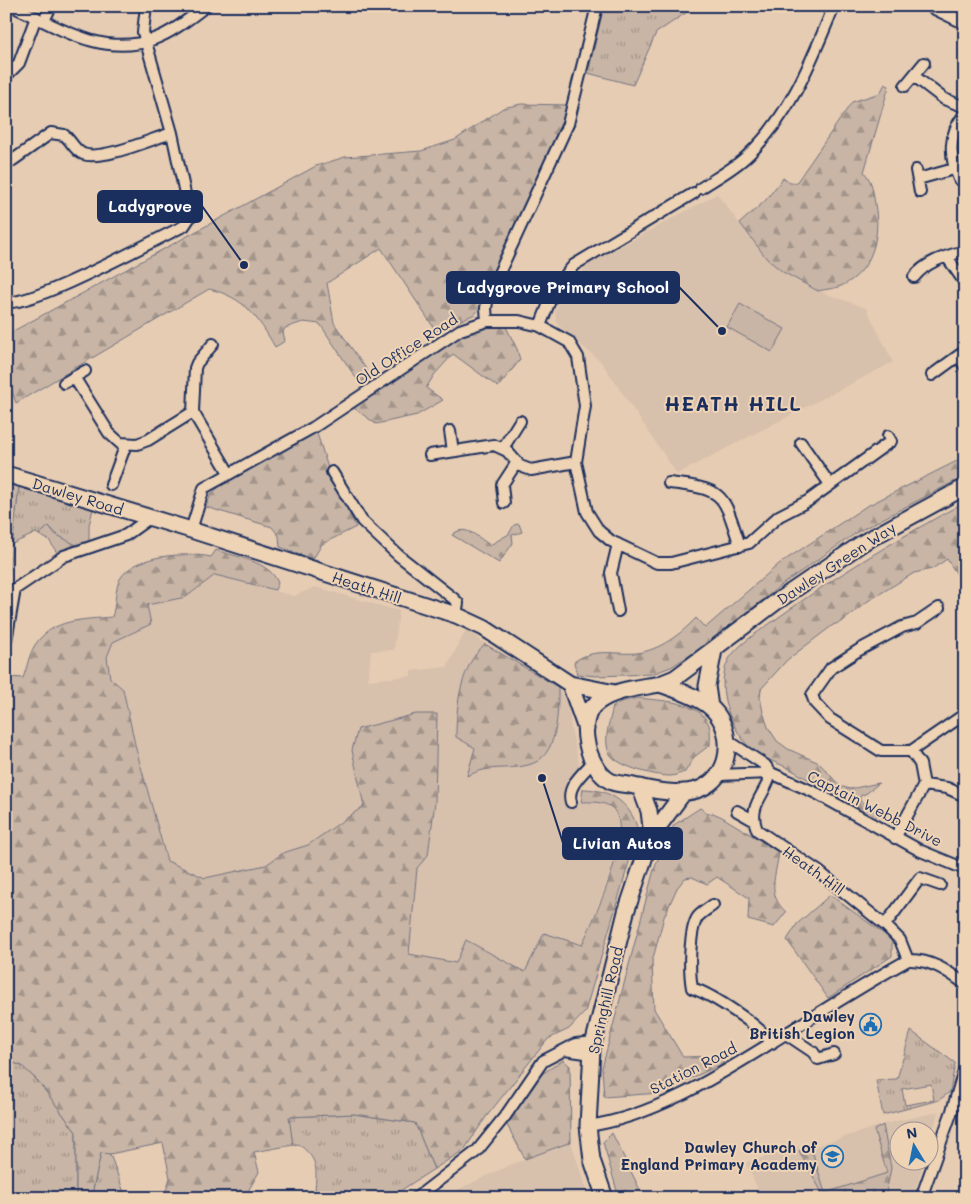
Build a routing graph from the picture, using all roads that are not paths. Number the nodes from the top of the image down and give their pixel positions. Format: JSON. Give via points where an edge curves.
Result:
{"nodes":[{"id":1,"x":12,"y":6,"type":"edge"},
{"id":2,"x":51,"y":6,"type":"edge"},
{"id":3,"x":146,"y":6,"type":"edge"},
{"id":4,"x":206,"y":6,"type":"edge"},
{"id":5,"x":598,"y":6,"type":"edge"},
{"id":6,"x":834,"y":6,"type":"edge"},
{"id":7,"x":934,"y":6,"type":"edge"},
{"id":8,"x":40,"y":19,"type":"junction"},
{"id":9,"x":965,"y":21,"type":"edge"},
{"id":10,"x":145,"y":42,"type":"junction"},
{"id":11,"x":924,"y":64,"type":"dead end"},
{"id":12,"x":6,"y":76,"type":"edge"},
{"id":13,"x":914,"y":76,"type":"junction"},
{"id":14,"x":905,"y":86,"type":"dead end"},
{"id":15,"x":965,"y":107,"type":"edge"},
{"id":16,"x":965,"y":114,"type":"edge"},
{"id":17,"x":172,"y":133,"type":"junction"},
{"id":18,"x":6,"y":164,"type":"edge"},
{"id":19,"x":954,"y":169,"type":"junction"},
{"id":20,"x":965,"y":182,"type":"edge"},
{"id":21,"x":920,"y":192,"type":"dead end"},
{"id":22,"x":964,"y":251,"type":"edge"},
{"id":23,"x":946,"y":257,"type":"junction"},
{"id":24,"x":914,"y":277,"type":"dead end"},
{"id":25,"x":965,"y":283,"type":"edge"},
{"id":26,"x":6,"y":302,"type":"edge"},
{"id":27,"x":487,"y":321,"type":"junction"},
{"id":28,"x":540,"y":326,"type":"junction"},
{"id":29,"x":214,"y":344,"type":"dead end"},
{"id":30,"x":961,"y":354,"type":"edge"},
{"id":31,"x":965,"y":366,"type":"edge"},
{"id":32,"x":85,"y":371,"type":"dead end"},
{"id":33,"x":932,"y":375,"type":"dead end"},
{"id":34,"x":74,"y":377,"type":"junction"},
{"id":35,"x":64,"y":383,"type":"dead end"},
{"id":36,"x":193,"y":412,"type":"junction"},
{"id":37,"x":520,"y":422,"type":"dead end"},
{"id":38,"x":450,"y":431,"type":"dead end"},
{"id":39,"x":888,"y":436,"type":"dead end"},
{"id":40,"x":801,"y":443,"type":"dead end"},
{"id":41,"x":126,"y":444,"type":"junction"},
{"id":42,"x":503,"y":448,"type":"junction"},
{"id":43,"x":453,"y":451,"type":"junction"},
{"id":44,"x":430,"y":455,"type":"dead end"},
{"id":45,"x":516,"y":462,"type":"junction"},
{"id":46,"x":576,"y":462,"type":"junction"},
{"id":47,"x":332,"y":472,"type":"dead end"},
{"id":48,"x":228,"y":473,"type":"junction"},
{"id":49,"x":6,"y":474,"type":"edge"},
{"id":50,"x":669,"y":483,"type":"dead end"},
{"id":51,"x":830,"y":484,"type":"junction"},
{"id":52,"x":111,"y":485,"type":"dead end"},
{"id":53,"x":965,"y":487,"type":"edge"},
{"id":54,"x":504,"y":503,"type":"dead end"},
{"id":55,"x":151,"y":517,"type":"junction"},
{"id":56,"x":191,"y":530,"type":"junction"},
{"id":57,"x":618,"y":544,"type":"junction"},
{"id":58,"x":740,"y":546,"type":"junction"},
{"id":59,"x":939,"y":608,"type":"dead end"},
{"id":60,"x":618,"y":611,"type":"dead end"},
{"id":61,"x":456,"y":615,"type":"junction"},
{"id":62,"x":6,"y":641,"type":"edge"},
{"id":63,"x":714,"y":650,"type":"junction"},
{"id":64,"x":570,"y":684,"type":"junction"},
{"id":65,"x":660,"y":684,"type":"junction"},
{"id":66,"x":615,"y":693,"type":"junction"},
{"id":67,"x":710,"y":706,"type":"junction"},
{"id":68,"x":965,"y":714,"type":"edge"},
{"id":69,"x":586,"y":729,"type":"junction"},
{"id":70,"x":727,"y":740,"type":"junction"},
{"id":71,"x":911,"y":751,"type":"junction"},
{"id":72,"x":592,"y":763,"type":"junction"},
{"id":73,"x":771,"y":773,"type":"junction"},
{"id":74,"x":719,"y":775,"type":"junction"},
{"id":75,"x":924,"y":785,"type":"junction"},
{"id":76,"x":640,"y":787,"type":"junction"},
{"id":77,"x":684,"y":792,"type":"junction"},
{"id":78,"x":965,"y":796,"type":"edge"},
{"id":79,"x":571,"y":802,"type":"dead end"},
{"id":80,"x":737,"y":811,"type":"dead end"},
{"id":81,"x":753,"y":820,"type":"junction"},
{"id":82,"x":652,"y":835,"type":"junction"},
{"id":83,"x":895,"y":838,"type":"junction"},
{"id":84,"x":965,"y":869,"type":"edge"},
{"id":85,"x":940,"y":885,"type":"dead end"},
{"id":86,"x":713,"y":905,"type":"dead end"},
{"id":87,"x":885,"y":925,"type":"junction"},
{"id":88,"x":908,"y":960,"type":"junction"},
{"id":89,"x":965,"y":984,"type":"edge"},
{"id":90,"x":786,"y":1034,"type":"junction"},
{"id":91,"x":772,"y":1042,"type":"junction"},
{"id":92,"x":593,"y":1048,"type":"junction"},
{"id":93,"x":834,"y":1054,"type":"dead end"},
{"id":94,"x":965,"y":1067,"type":"edge"},
{"id":95,"x":588,"y":1126,"type":"junction"},
{"id":96,"x":416,"y":1198,"type":"edge"},
{"id":97,"x":605,"y":1198,"type":"edge"},
{"id":98,"x":921,"y":1198,"type":"edge"}],
"edges":[{"from":1,"to":8,"type":"street"},
{"from":2,"to":8,"type":"street"},
{"from":3,"to":10,"type":"street"},
{"from":4,"to":10,"type":"street","via":[[176,28]]},
{"from":5,"to":27,"type":"street","via":[[568,124],[488,297]]},
{"from":6,"to":28,"type":"street","via":[[802,81],[783,112],[748,155],[697,191],[574,265],[555,288]]},
{"from":7,"to":9,"type":"main road"},
{"from":8,"to":10,"type":"street","via":[[98,43],[113,46]]},
{"from":8,"to":12,"type":"street","via":[[19,63]]},
{"from":10,"to":17,"type":"street"},
{"from":11,"to":13,"type":"street"},
{"from":13,"to":14,"type":"street"},
{"from":13,"to":15,"type":"street","via":[[944,99]]},
{"from":16,"to":19,"type":"street","via":[[951,140]]},
{"from":17,"to":18,"type":"street","via":[[91,155],[78,150],[64,134],[51,133]]},
{"from":17,"to":26,"type":"street","via":[[190,212],[184,226],[30,299]]},
{"from":19,"to":20,"type":"street","via":[[959,179]]},
{"from":19,"to":21,"type":"street","via":[[917,175]]},
{"from":22,"to":23,"type":"street"},
{"from":23,"to":24,"type":"street","via":[[922,267]]},
{"from":23,"to":25,"type":"street"},
{"from":27,"to":28,"type":"street","name":"Old Office Road","via":[[519,321]]},
{"from":27,"to":48,"type":"street","name":"Old Office Road","via":[[460,330],[314,427]]},
{"from":28,"to":46,"type":"street","name":"Old Office Road","via":[[569,342],[578,357],[585,414]]},
{"from":29,"to":36,"type":"street","via":[[195,368]]},
{"from":30,"to":31,"type":"street"},
{"from":30,"to":33,"type":"street"},
{"from":32,"to":34,"type":"street"},
{"from":34,"to":35,"type":"street"},
{"from":34,"to":41,"type":"street","via":[[113,439]]},
{"from":36,"to":41,"type":"street","via":[[148,440]]},
{"from":36,"to":48,"type":"street"},
{"from":37,"to":42,"type":"street"},
{"from":38,"to":43,"type":"street"},
{"from":39,"to":51,"type":"street","via":[[891,441]]},
{"from":40,"to":51,"type":"street"},
{"from":41,"to":52,"type":"street"},
{"from":42,"to":43,"type":"street","via":[[487,445]]},
{"from":42,"to":45,"type":"street"},
{"from":43,"to":44,"type":"street"},
{"from":45,"to":46,"type":"street","via":[[531,470]]},
{"from":45,"to":54,"type":"street","via":[[502,485]]},
{"from":46,"to":57,"type":"street","via":[[590,519],[605,536]]},
{"from":47,"to":61,"type":"street","via":[[362,522],[454,599],[458,604]]},
{"from":48,"to":56,"type":"street","name":"Old Office Road","via":[[204,488]]},
{"from":49,"to":55,"type":"main road","name":"Dawley Road"},
{"from":50,"to":58,"type":"street","via":[[708,488],[720,496],[728,508]]},
{"from":51,"to":58,"type":"street"},
{"from":53,"to":63,"type":"main road","name":"Dawley Green Way","via":[[864,542],[776,602]]},
{"from":55,"to":56,"type":"main road","name":"Heath Hill"},
{"from":55,"to":62,"type":"street","via":[[126,535],[64,556],[15,589]]},
{"from":56,"to":61,"type":"main road","name":"Heath Hill"},
{"from":57,"to":58,"type":"street","via":[[664,564]]},
{"from":57,"to":60,"type":"street","via":[[611,573]]},
{"from":59,"to":71,"type":"street","via":[[831,668],[812,695],[830,719],[881,751]]},
{"from":61,"to":64,"type":"main road","name":"Heath Hill","via":[[484,628]]},
{"from":63,"to":65,"type":"main road","name":"Dawley Green Way","via":[[675,678]]},
{"from":63,"to":67,"type":"main road","via":[[707,686]]},
{"from":64,"to":66,"type":"main road","name":"Heath Hill"},
{"from":64,"to":69,"type":"main road"},
{"from":65,"to":66,"type":"main road"},
{"from":65,"to":67,"type":"main road"},
{"from":66,"to":69,"type":"main road","via":[[596,703],[587,719]]},
{"from":67,"to":70,"type":"main road","via":[[721,721]]},
{"from":68,"to":71,"type":"street"},
{"from":69,"to":72,"type":"main road"},
{"from":70,"to":73,"type":"street","name":"Captain Webb Drive","via":[[765,765]]},
{"from":70,"to":74,"type":"main road","via":[[727,759]]},
{"from":71,"to":75,"type":"street","via":[[920,764]]},
{"from":72,"to":76,"type":"main road","via":[[610,781]]},
{"from":72,"to":79,"type":"street","via":[[575,783],[569,797]]},
{"from":73,"to":74,"type":"street","name":"Captain Webb Drive"},
{"from":73,"to":81,"type":"street","via":[[754,809]]},
{"from":73,"to":83,"type":"street","name":"Captain Webb Drive","via":[[816,793]]},
{"from":74,"to":77,"type":"main road","via":[[709,784]]},
{"from":75,"to":78,"type":"street","via":[[947,788]]},
{"from":75,"to":83,"type":"street"},
{"from":76,"to":77,"type":"main road"},
{"from":76,"to":82,"type":"main road","name":"Springhill Road","via":[[649,811]]},
{"from":77,"to":82,"type":"main road","name":"Springhill Road"},
{"from":80,"to":81,"type":"street","name":"Heath Hill"},
{"from":81,"to":87,"type":"street","name":"Heath Hill","via":[[757,830],[818,871]]},
{"from":82,"to":92,"type":"main road","name":"Springhill Road","via":[[626,912]]},
{"from":83,"to":84,"type":"street","name":"Captain Webb Drive"},
{"from":85,"to":87,"type":"street","via":[[920,878]]},
{"from":86,"to":91,"type":"street","via":[[697,918],[690,948],[692,988],[707,993],[728,1007]]},
{"from":87,"to":88,"type":"street","name":"Heath Hill","via":[[900,940]]},
{"from":88,"to":89,"type":"street","via":[[923,959]]},
{"from":88,"to":90,"type":"street","name":"Station Road"},
{"from":90,"to":91,"type":"street","name":"Station Road"},
{"from":90,"to":93,"type":"street","via":[[813,1052],[818,1060]]},
{"from":91,"to":95,"type":"street","name":"Station Road","via":[[722,1074],[664,1102]]},
{"from":92,"to":95,"type":"main road","name":"Springhill Road"},
{"from":92,"to":96,"type":"street","via":[[565,1050],[543,1061],[478,1151]]},
{"from":94,"to":98,"type":"street"},
{"from":95,"to":97,"type":"main road","name":"Springhill Road","via":[[592,1160]]}]}
